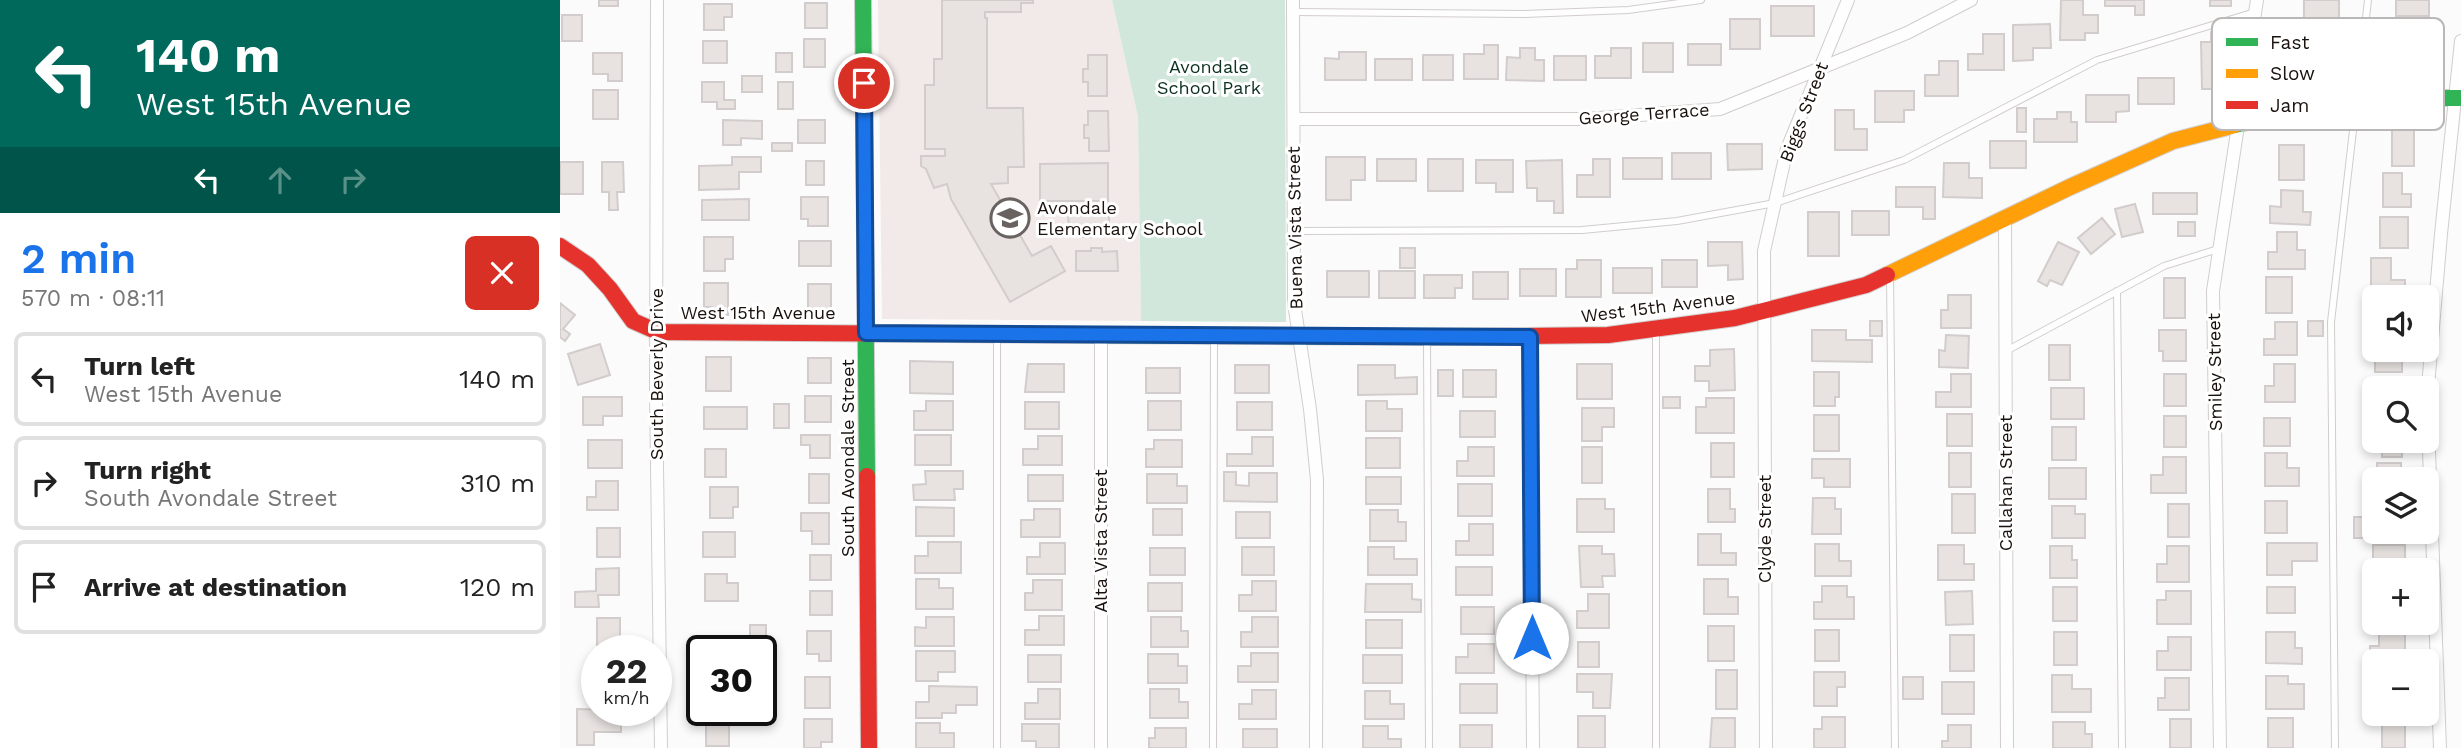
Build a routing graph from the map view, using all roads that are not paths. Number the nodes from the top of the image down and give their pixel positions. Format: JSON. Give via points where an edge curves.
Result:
{"nodes":[{"id":1,"x":657,"y":0,"type":"edge"},
{"id":2,"x":863,"y":0,"type":"edge"},
{"id":3,"x":1701,"y":0,"type":"edge"},
{"id":4,"x":1848,"y":0,"type":"edge"},
{"id":5,"x":1971,"y":0,"type":"edge"},
{"id":6,"x":2368,"y":0,"type":"edge"},
{"id":7,"x":1293,"y":6,"type":"edge"},
{"id":8,"x":2256,"y":6,"type":"edge"},
{"id":9,"x":2221,"y":18,"type":"edge"},
{"id":10,"x":2366,"y":18,"type":"edge"},
{"id":11,"x":2212,"y":21,"type":"edge"},
{"id":12,"x":2461,"y":41,"type":"edge"},
{"id":13,"x":1820,"y":68,"type":"junction"},
{"id":14,"x":2458,"y":98,"type":"edge"},
{"id":15,"x":1294,"y":118,"type":"junction"},
{"id":16,"x":2215,"y":130,"type":"edge"},
{"id":17,"x":2237,"y":130,"type":"edge"},
{"id":18,"x":2353,"y":130,"type":"edge"},
{"id":19,"x":1775,"y":203,"type":"junction"},
{"id":20,"x":2005,"y":218,"type":"junction"},
{"id":21,"x":1294,"y":231,"type":"junction"},
{"id":22,"x":560,"y":246,"type":"edge"},
{"id":23,"x":2220,"y":249,"type":"junction"},
{"id":24,"x":1890,"y":273,"type":"junction"},
{"id":25,"x":2117,"y":292,"type":"junction"},
{"id":26,"x":1764,"y":311,"type":"junction"},
{"id":27,"x":1656,"y":329,"type":"junction"},
{"id":28,"x":657,"y":332,"type":"junction"},
{"id":29,"x":866,"y":333,"type":"junction"},
{"id":30,"x":996,"y":333,"type":"junction"},
{"id":31,"x":1101,"y":334,"type":"junction"},
{"id":32,"x":1214,"y":334,"type":"junction"},
{"id":33,"x":1299,"y":335,"type":"junction"},
{"id":34,"x":1427,"y":337,"type":"junction"},
{"id":35,"x":1530,"y":337,"type":"junction"},
{"id":36,"x":2006,"y":351,"type":"junction"},
{"id":37,"x":661,"y":748,"type":"edge"},
{"id":38,"x":869,"y":748,"type":"edge"},
{"id":39,"x":996,"y":748,"type":"edge"},
{"id":40,"x":1101,"y":748,"type":"edge"},
{"id":41,"x":1213,"y":748,"type":"edge"},
{"id":42,"x":1316,"y":748,"type":"edge"},
{"id":43,"x":1429,"y":748,"type":"edge"},
{"id":44,"x":1533,"y":748,"type":"edge"},
{"id":45,"x":1656,"y":748,"type":"edge"},
{"id":46,"x":1766,"y":748,"type":"edge"},
{"id":47,"x":1895,"y":748,"type":"edge"},
{"id":48,"x":2007,"y":748,"type":"edge"},
{"id":49,"x":2122,"y":748,"type":"edge"},
{"id":50,"x":2220,"y":748,"type":"edge"},
{"id":51,"x":2335,"y":748,"type":"edge"},
{"id":52,"x":2440,"y":748,"type":"edge"}],
"edges":[{"from":1,"to":28,"type":"street","name":"South Beverly Drive"},
{"from":2,"to":29,"type":"street","name":"South Avondale Street"},
{"from":3,"to":7,"type":"lane","via":[[1628,10],[1524,14]]},
{"from":4,"to":13,"type":"street","name":"Biggs Street"},
{"from":5,"to":13,"type":"street","name":"George Terrace","via":[[1908,33]]},
{"from":6,"to":10,"type":"lane"},
{"from":7,"to":15,"type":"street","name":"Buena Vista Street"},
{"from":8,"to":9,"type":"lane"},
{"from":11,"to":19,"type":"lane","via":[[2097,61],[1904,160]]},
{"from":12,"to":14,"type":"street"},
{"from":13,"to":15,"type":"street","name":"George Terrace","via":[[1720,109],[1586,119]]},
{"from":13,"to":19,"type":"street","name":"Biggs Street","via":[[1787,149]]},
{"from":14,"to":52,"type":"street","via":[[2427,398]]},
{"from":15,"to":21,"type":"street","name":"Buena Vista Street"},
{"from":16,"to":20,"type":"street","name":"West 15th Avenue","via":[[2173,141]]},
{"from":17,"to":23,"type":"street","name":"Smiley Street"},
{"from":18,"to":51,"type":"lane","via":[[2331,322]]},
{"from":19,"to":21,"type":"lane","via":[[1582,230]]},
{"from":19,"to":26,"type":"street","name":"Biggs Street","via":[[1764,251]]},
{"from":20,"to":24,"type":"street","name":"West 15th Avenue"},
{"from":20,"to":36,"type":"street","name":"Callahan Street"},
{"from":21,"to":33,"type":"street","name":"Buena Vista Street"},
{"from":22,"to":28,"type":"street","name":"West 15th Avenue","via":[[588,265],[633,321]]},
{"from":23,"to":25,"type":"lane","via":[[2164,266]]},
{"from":23,"to":50,"type":"street","name":"Smiley Street","via":[[2213,291]]},
{"from":24,"to":26,"type":"street","name":"West 15th Avenue","via":[[1866,285]]},
{"from":24,"to":47,"type":"lane"},
{"from":25,"to":36,"type":"lane"},
{"from":25,"to":49,"type":"lane"},
{"from":26,"to":27,"type":"street","name":"West 15th Avenue"},
{"from":26,"to":46,"type":"street","name":"Clyde Street"},
{"from":27,"to":35,"type":"street","name":"West 15th Avenue"},
{"from":27,"to":45,"type":"lane"},
{"from":28,"to":29,"type":"street","name":"West 15th Avenue"},
{"from":28,"to":37,"type":"street","name":"South Beverly Drive"},
{"from":29,"to":30,"type":"street","name":"West 15th Avenue"},
{"from":29,"to":38,"type":"street","name":"South Avondale Street"},
{"from":30,"to":31,"type":"street","name":"West 15th Avenue"},
{"from":30,"to":39,"type":"lane"},
{"from":31,"to":32,"type":"street","name":"West 15th Avenue"},
{"from":31,"to":40,"type":"street","name":"Alta Vista Street"},
{"from":32,"to":33,"type":"street","name":"West 15th Avenue"},
{"from":32,"to":41,"type":"lane"},
{"from":33,"to":34,"type":"street","name":"West 15th Avenue"},
{"from":33,"to":42,"type":"street","name":"Buena Vista Street","via":[[1317,480]]},
{"from":34,"to":35,"type":"street","name":"West 15th Avenue"},
{"from":34,"to":43,"type":"lane"},
{"from":35,"to":44,"type":"street"},
{"from":36,"to":48,"type":"street","name":"Callahan Street"}]}
